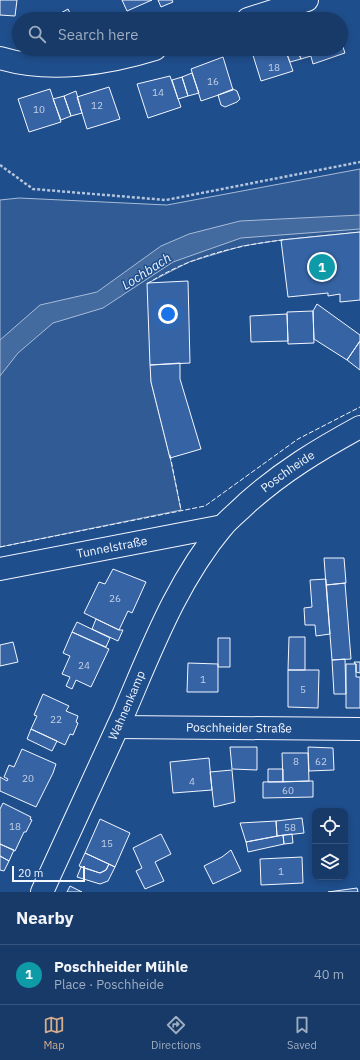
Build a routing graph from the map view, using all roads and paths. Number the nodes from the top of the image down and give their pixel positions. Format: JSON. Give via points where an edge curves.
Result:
{"nodes":[{"id":1,"x":307,"y":0,"type":"edge"},
{"id":2,"x":270,"y":12,"type":"edge"},
{"id":3,"x":128,"y":56,"type":"edge"},
{"id":4,"x":0,"y":58,"type":"edge"},
{"id":5,"x":360,"y":162,"type":"edge"},
{"id":6,"x":0,"y":165,"type":"edge"},
{"id":7,"x":360,"y":427,"type":"edge"},
{"id":8,"x":224,"y":526,"type":"junction"},
{"id":9,"x":0,"y":569,"type":"edge"},
{"id":10,"x":118,"y":727,"type":"junction"},
{"id":11,"x":360,"y":728,"type":"edge"},
{"id":12,"x":42,"y":892,"type":"edge"}],
"edges":[{"from":1,"to":2,"type":"street"},
{"from":3,"to":4,"type":"street","via":[[61,65],[29,64]]},
{"from":5,"to":6,"type":"path","via":[[166,200],[33,190]]},
{"from":7,"to":8,"type":"street","name":"Poschheide","via":[[293,466]]},
{"from":8,"to":9,"type":"street","name":"Tunnelstraße"},
{"from":8,"to":10,"type":"street","name":"Wahnenkamp","via":[[188,575],[170,607]]},
{"from":10,"to":11,"type":"street","name":"Poschheider Straße"},
{"from":10,"to":12,"type":"street","name":"Wahnenkamp"}]}
